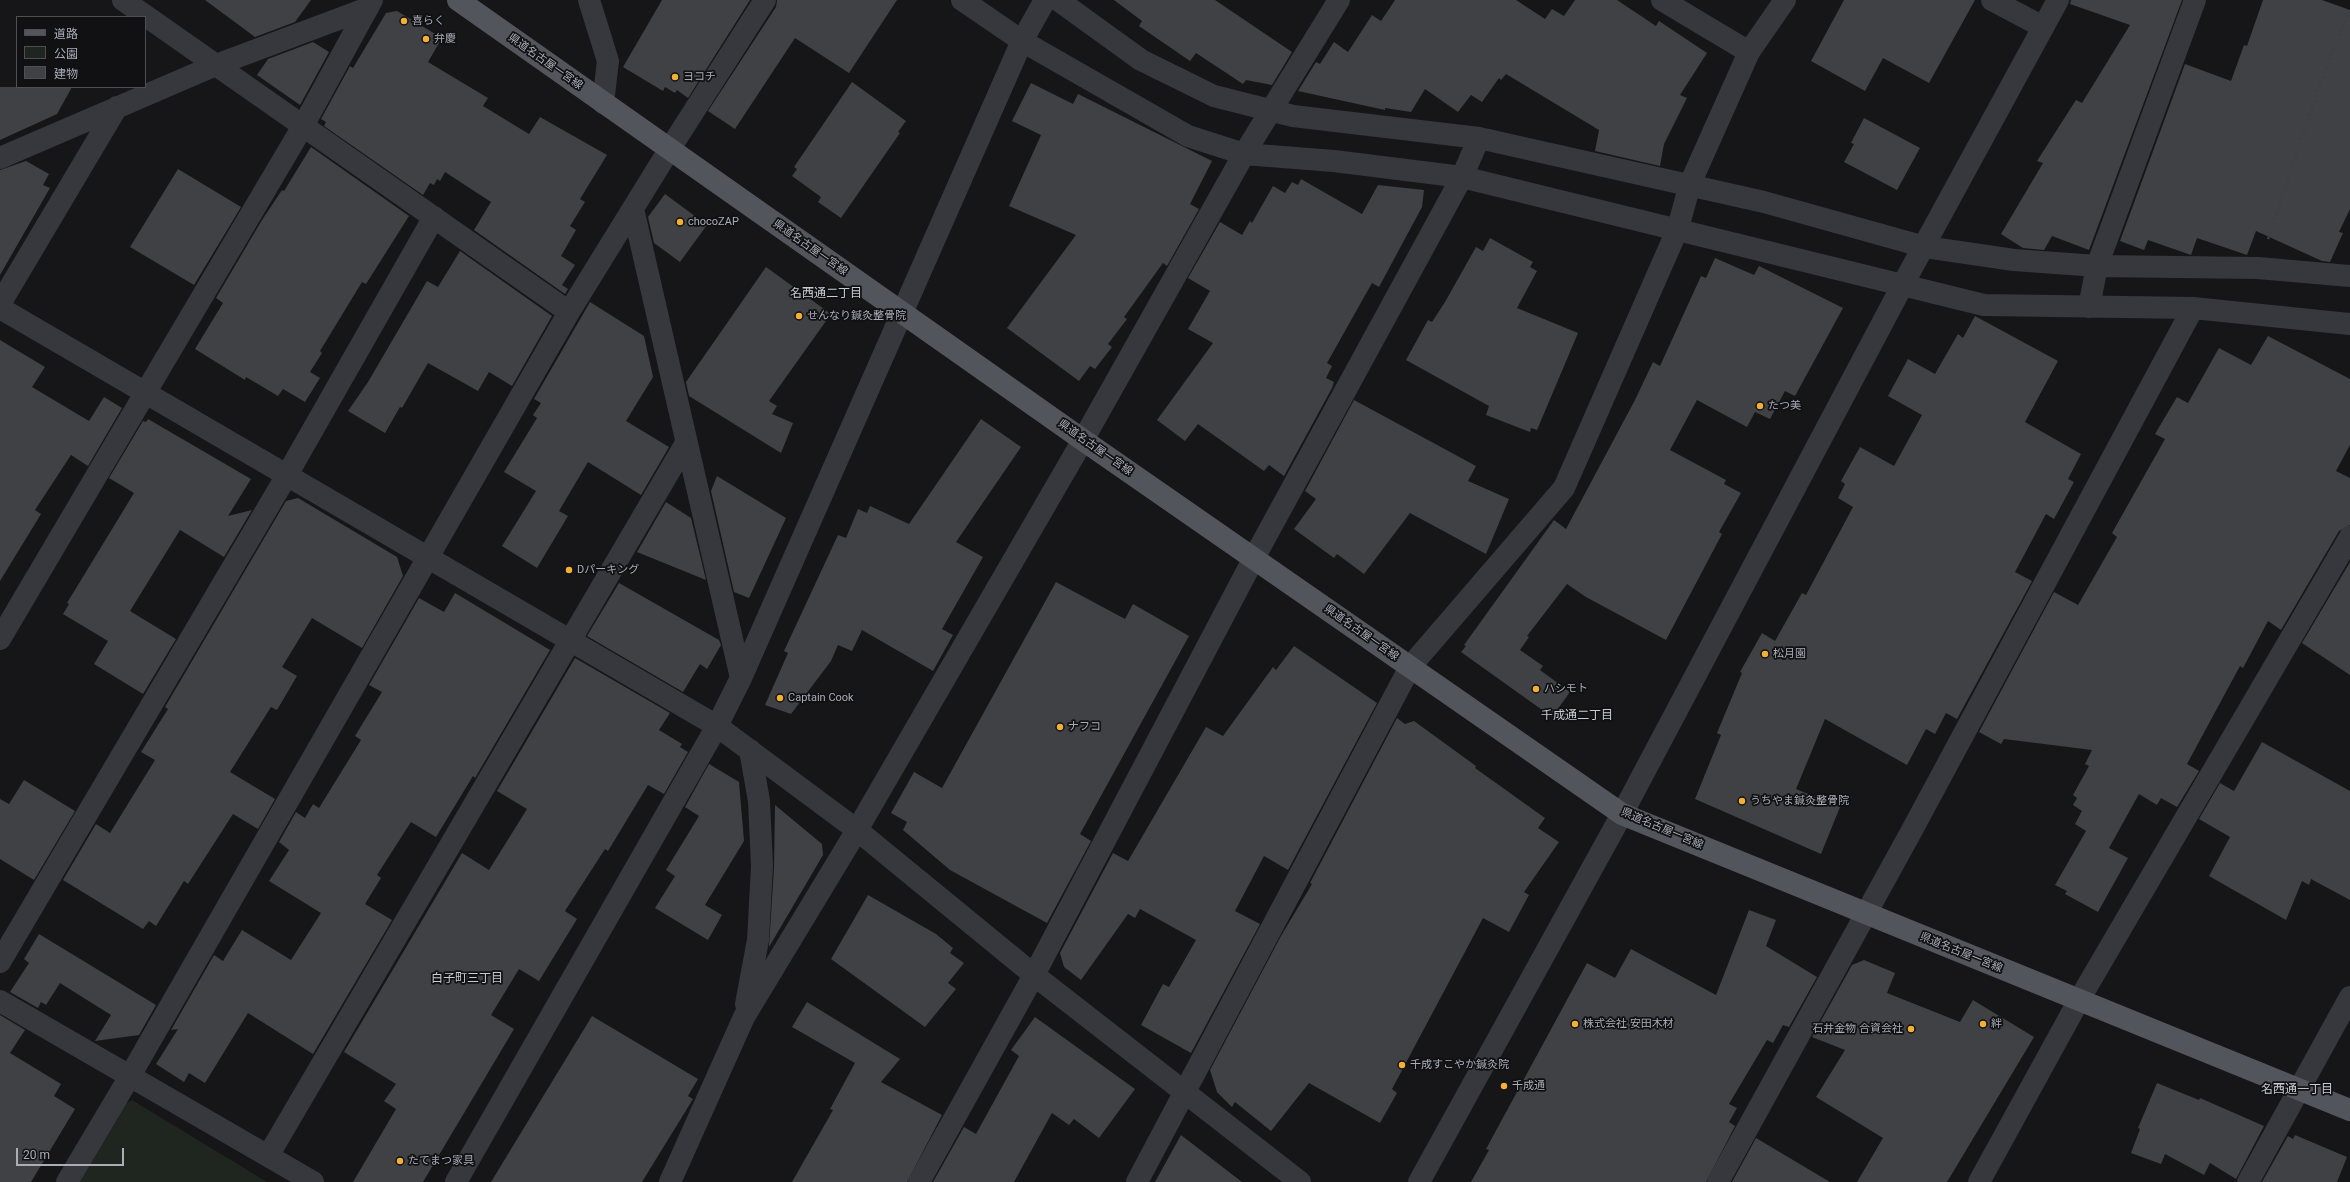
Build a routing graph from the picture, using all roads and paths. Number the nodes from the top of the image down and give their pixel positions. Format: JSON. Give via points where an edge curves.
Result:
{"nodes":[{"id":1,"x":123,"y":0,"type":"edge"},
{"id":2,"x":458,"y":0,"type":"edge"},
{"id":3,"x":589,"y":0,"type":"edge"},
{"id":4,"x":765,"y":0,"type":"edge"},
{"id":5,"x":962,"y":0,"type":"edge"},
{"id":6,"x":1045,"y":0,"type":"edge"},
{"id":7,"x":1058,"y":0,"type":"edge"},
{"id":8,"x":1339,"y":0,"type":"edge"},
{"id":9,"x":1662,"y":0,"type":"edge"},
{"id":10,"x":1785,"y":0,"type":"edge"},
{"id":11,"x":1992,"y":0,"type":"edge"},
{"id":12,"x":2058,"y":0,"type":"edge"},
{"id":13,"x":2195,"y":0,"type":"edge"},
{"id":14,"x":370,"y":4,"type":"edge"},
{"id":15,"x":2350,"y":9,"type":"edge"},
{"id":16,"x":146,"y":16,"type":"edge"},
{"id":17,"x":146,"y":16,"type":"edge"},
{"id":18,"x":2043,"y":27,"type":"junction"},
{"id":19,"x":1022,"y":41,"type":"junction"},
{"id":20,"x":1749,"y":52,"type":"junction"},
{"id":21,"x":216,"y":65,"type":"junction"},
{"id":22,"x":604,"y":103,"type":"junction"},
{"id":23,"x":117,"y":106,"type":"junction"},
{"id":24,"x":1273,"y":110,"type":"junction"},
{"id":25,"x":303,"y":126,"type":"junction"},
{"id":26,"x":1479,"y":138,"type":"junction"},
{"id":27,"x":669,"y":150,"type":"junction"},
{"id":28,"x":1244,"y":154,"type":"junction"},
{"id":29,"x":0,"y":158,"type":"edge"},
{"id":30,"x":1462,"y":177,"type":"junction"},
{"id":31,"x":1690,"y":184,"type":"junction"},
{"id":32,"x":633,"y":209,"type":"junction"},
{"id":33,"x":434,"y":218,"type":"junction"},
{"id":34,"x":1678,"y":228,"type":"junction"},
{"id":35,"x":1925,"y":247,"type":"junction"},
{"id":36,"x":2097,"y":266,"type":"junction"},
{"id":37,"x":2258,"y":268,"type":"junction"},
{"id":38,"x":2350,"y":276,"type":"edge"},
{"id":39,"x":1902,"y":286,"type":"junction"},
{"id":40,"x":0,"y":304,"type":"edge"},
{"id":41,"x":2089,"y":307,"type":"junction"},
{"id":42,"x":0,"y":308,"type":"edge"},
{"id":43,"x":2193,"y":308,"type":"junction"},
{"id":44,"x":569,"y":312,"type":"junction"},
{"id":45,"x":902,"y":313,"type":"junction"},
{"id":46,"x":2350,"y":324,"type":"edge"},
{"id":47,"x":147,"y":393,"type":"junction"},
{"id":48,"x":1083,"y":440,"type":"junction"},
{"id":49,"x":686,"y":443,"type":"junction"},
{"id":50,"x":286,"y":475,"type":"junction"},
{"id":51,"x":2350,"y":537,"type":"edge"},
{"id":52,"x":427,"y":558,"type":"junction"},
{"id":53,"x":1254,"y":558,"type":"junction"},
{"id":54,"x":0,"y":639,"type":"edge"},
{"id":55,"x":571,"y":641,"type":"junction"},
{"id":56,"x":1410,"y":667,"type":"junction"},
{"id":57,"x":741,"y":678,"type":"junction"},
{"id":58,"x":717,"y":726,"type":"junction"},
{"id":59,"x":750,"y":750,"type":"junction"},
{"id":60,"x":1622,"y":814,"type":"junction"},
{"id":61,"x":857,"y":830,"type":"junction"},
{"id":62,"x":1866,"y":914,"type":"junction"},
{"id":63,"x":0,"y":962,"type":"edge"},
{"id":64,"x":1034,"y":975,"type":"junction"},
{"id":65,"x":2350,"y":996,"type":"edge"},
{"id":66,"x":2079,"y":1000,"type":"junction"},
{"id":67,"x":0,"y":1001,"type":"edge"},
{"id":68,"x":744,"y":1017,"type":"junction"},
{"id":69,"x":130,"y":1076,"type":"junction"},
{"id":70,"x":2299,"y":1090,"type":"junction"},
{"id":71,"x":1185,"y":1093,"type":"junction"},
{"id":72,"x":2350,"y":1110,"type":"edge"},
{"id":73,"x":268,"y":1156,"type":"junction"},
{"id":74,"x":66,"y":1182,"type":"edge"},
{"id":75,"x":313,"y":1182,"type":"edge"},
{"id":76,"x":456,"y":1182,"type":"edge"},
{"id":77,"x":670,"y":1182,"type":"edge"},
{"id":78,"x":919,"y":1182,"type":"edge"},
{"id":79,"x":1137,"y":1182,"type":"edge"},
{"id":80,"x":1300,"y":1182,"type":"edge"},
{"id":81,"x":1419,"y":1182,"type":"edge"},
{"id":82,"x":1718,"y":1182,"type":"edge"},
{"id":83,"x":1978,"y":1182,"type":"edge"},
{"id":84,"x":2248,"y":1182,"type":"edge"}],
"edges":[{"from":1,"to":17,"type":"street"},
{"from":2,"to":22,"type":"main road","name":"県道名古屋一宮線"},
{"from":3,"to":22,"type":"street","via":[[608,61]]},
{"from":4,"to":27,"type":"street"},
{"from":5,"to":19,"type":"street"},
{"from":6,"to":19,"type":"street"},
{"from":7,"to":24,"type":"street","via":[[1141,60],[1214,96]]},
{"from":8,"to":24,"type":"street"},
{"from":9,"to":20,"type":"street"},
{"from":10,"to":20,"type":"street"},
{"from":11,"to":18,"type":"street"},
{"from":12,"to":18,"type":"street"},
{"from":13,"to":36,"type":"street"},
{"from":14,"to":21,"type":"street"},
{"from":14,"to":25,"type":"street"},
{"from":15,"to":37,"type":"path","via":[[2320,84]]},
{"from":16,"to":21,"type":"street"},
{"from":18,"to":35,"type":"street"},
{"from":19,"to":28,"type":"street","via":[[1188,136]]},
{"from":19,"to":45,"type":"street"},
{"from":20,"to":31,"type":"street"},
{"from":21,"to":23,"type":"street"},
{"from":21,"to":25,"type":"street"},
{"from":22,"to":27,"type":"main road","name":"県道名古屋一宮線"},
{"from":23,"to":29,"type":"street"},
{"from":23,"to":40,"type":"street"},
{"from":24,"to":26,"type":"street","via":[[1293,116]]},
{"from":24,"to":28,"type":"street"},
{"from":25,"to":33,"type":"street"},
{"from":25,"to":47,"type":"street"},
{"from":26,"to":30,"type":"street"},
{"from":26,"to":31,"type":"street"},
{"from":27,"to":32,"type":"street"},
{"from":27,"to":45,"type":"main road","name":"県道名古屋一宮線"},
{"from":28,"to":30,"type":"street"},
{"from":28,"to":48,"type":"street"},
{"from":30,"to":34,"type":"street"},
{"from":30,"to":53,"type":"street"},
{"from":31,"to":34,"type":"street"},
{"from":31,"to":35,"type":"street"},
{"from":32,"to":44,"type":"street"},
{"from":32,"to":49,"type":"street"},
{"from":33,"to":44,"type":"street"},
{"from":33,"to":50,"type":"street"},
{"from":34,"to":39,"type":"street"},
{"from":34,"to":56,"type":"street","via":[[1564,488]]},
{"from":35,"to":36,"type":"street","via":[[2014,260]]},
{"from":35,"to":39,"type":"street"},
{"from":36,"to":37,"type":"street"},
{"from":36,"to":41,"type":"street"},
{"from":37,"to":38,"type":"street"},
{"from":39,"to":41,"type":"street","via":[[1984,305]]},
{"from":39,"to":60,"type":"street"},
{"from":41,"to":43,"type":"street"},
{"from":42,"to":47,"type":"street"},
{"from":43,"to":46,"type":"street"},
{"from":43,"to":62,"type":"street"},
{"from":44,"to":52,"type":"street"},
{"from":45,"to":48,"type":"main road","name":"県道名古屋一宮線"},
{"from":45,"to":57,"type":"street"},
{"from":47,"to":50,"type":"street"},
{"from":47,"to":54,"type":"street"},
{"from":48,"to":53,"type":"main road","name":"県道名古屋一宮線"},
{"from":48,"to":61,"type":"street"},
{"from":49,"to":55,"type":"street"},
{"from":49,"to":57,"type":"street"},
{"from":50,"to":52,"type":"street"},
{"from":50,"to":63,"type":"street"},
{"from":51,"to":66,"type":"street"},
{"from":52,"to":55,"type":"street"},
{"from":52,"to":69,"type":"street"},
{"from":53,"to":56,"type":"main road","name":"県道名古屋一宮線"},
{"from":53,"to":64,"type":"street"},
{"from":55,"to":58,"type":"street"},
{"from":55,"to":73,"type":"street"},
{"from":56,"to":60,"type":"main road","name":"県道名古屋一宮線"},
{"from":56,"to":71,"type":"street"},
{"from":57,"to":58,"type":"street"},
{"from":58,"to":59,"type":"street"},
{"from":58,"to":76,"type":"street"},
{"from":59,"to":61,"type":"street"},
{"from":59,"to":68,"type":"street","via":[[758,801],[762,866],[758,940]]},
{"from":60,"to":62,"type":"main road","name":"県道名古屋一宮線"},
{"from":60,"to":81,"type":"street"},
{"from":61,"to":64,"type":"street"},
{"from":61,"to":68,"type":"street"},
{"from":62,"to":66,"type":"main road","name":"県道名古屋一宮線"},
{"from":62,"to":82,"type":"street"},
{"from":64,"to":71,"type":"street"},
{"from":64,"to":78,"type":"street"},
{"from":65,"to":70,"type":"street"},
{"from":66,"to":70,"type":"main road","name":"県道名古屋一宮線"},
{"from":66,"to":83,"type":"street"},
{"from":67,"to":69,"type":"street"},
{"from":68,"to":77,"type":"street"},
{"from":69,"to":73,"type":"street"},
{"from":69,"to":74,"type":"street"},
{"from":70,"to":72,"type":"main road","name":"県道名古屋一宮線"},
{"from":70,"to":84,"type":"street"},
{"from":71,"to":79,"type":"street"},
{"from":71,"to":80,"type":"street"},
{"from":73,"to":75,"type":"street"}]}
